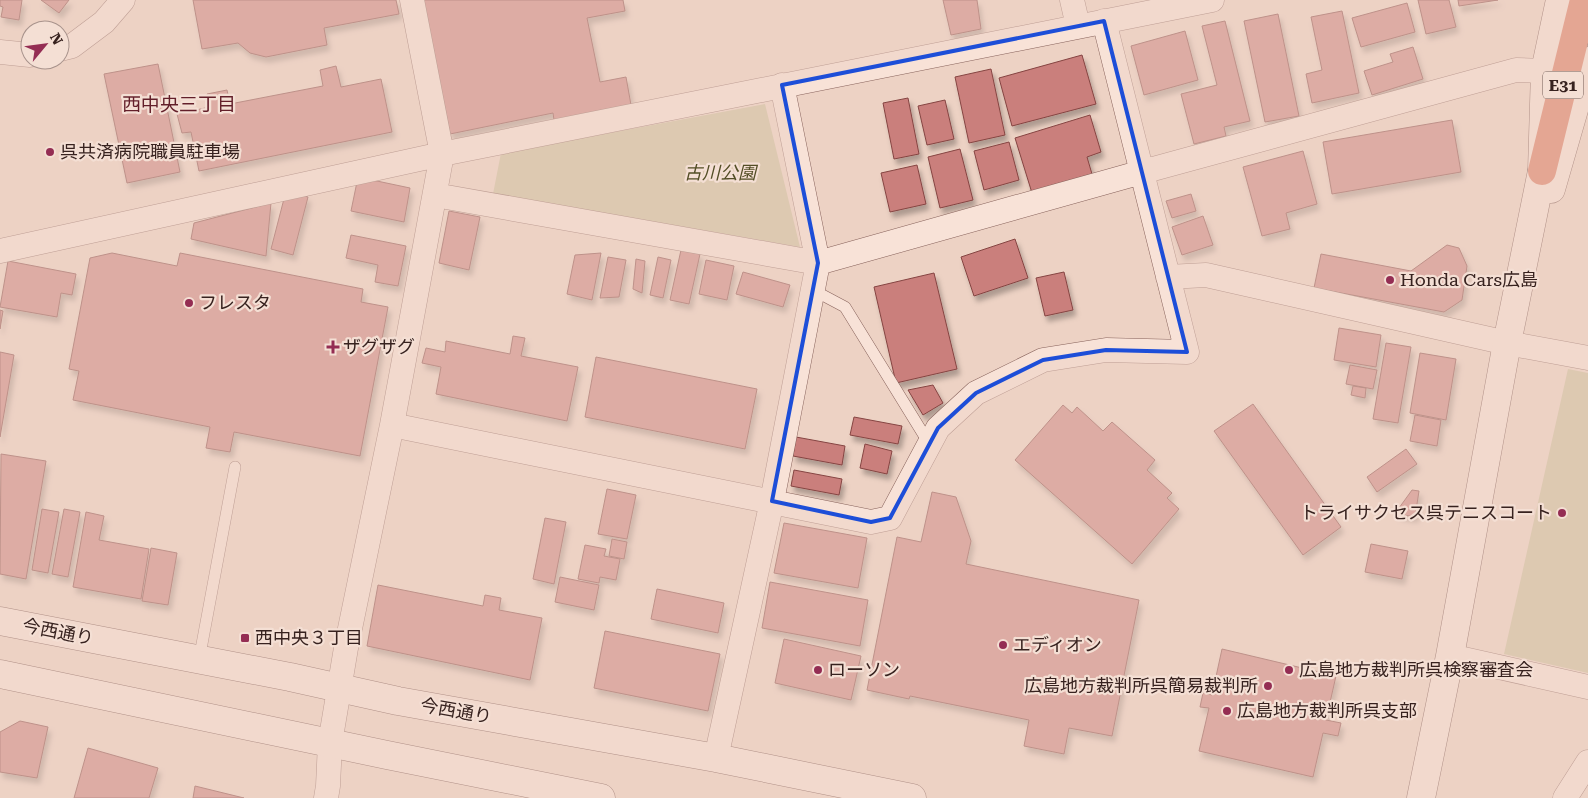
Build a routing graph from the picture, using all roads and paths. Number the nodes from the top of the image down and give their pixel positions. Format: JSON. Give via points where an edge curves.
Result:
{"nodes":[{"id":1,"x":123,"y":0,"type":"edge"},
{"id":2,"x":412,"y":0,"type":"edge"},
{"id":3,"x":1072,"y":0,"type":"edge"},
{"id":4,"x":1212,"y":0,"type":"edge"},
{"id":5,"x":1560,"y":0,"type":"edge"},
{"id":6,"x":1584,"y":0,"type":"edge"},
{"id":7,"x":1104,"y":21,"type":"junction"},
{"id":8,"x":1078,"y":26,"type":"junction"},
{"id":9,"x":70,"y":46,"type":"edge"},
{"id":10,"x":0,"y":52,"type":"edge"},
{"id":11,"x":20,"y":54,"type":"edge"},
{"id":12,"x":1588,"y":61,"type":"edge"},
{"id":13,"x":1544,"y":71,"type":"junction"},
{"id":14,"x":782,"y":85,"type":"junction"},
{"id":15,"x":442,"y":154,"type":"junction"},
{"id":16,"x":1542,"y":171,"type":"junction"},
{"id":17,"x":1142,"y":172,"type":"junction"},
{"id":18,"x":435,"y":195,"type":"junction"},
{"id":19,"x":0,"y":251,"type":"edge"},
{"id":20,"x":818,"y":263,"type":"junction"},
{"id":21,"x":1168,"y":277,"type":"junction"},
{"id":22,"x":813,"y":290,"type":"junction"},
{"id":23,"x":1507,"y":343,"type":"junction"},
{"id":24,"x":1588,"y":358,"type":"edge"},
{"id":25,"x":392,"y":425,"type":"junction"},
{"id":26,"x":930,"y":445,"type":"junction"},
{"id":27,"x":235,"y":467,"type":"dead end"},
{"id":28,"x":772,"y":501,"type":"junction"},
{"id":29,"x":0,"y":621,"type":"edge"},
{"id":30,"x":1450,"y":656,"type":"junction"},
{"id":31,"x":199,"y":660,"type":"junction"},
{"id":32,"x":0,"y":674,"type":"edge"},
{"id":33,"x":1588,"y":687,"type":"edge"},
{"id":34,"x":340,"y":688,"type":"junction"},
{"id":35,"x":330,"y":743,"type":"junction"},
{"id":36,"x":716,"y":758,"type":"junction"},
{"id":37,"x":1588,"y":762,"type":"edge"},
{"id":38,"x":326,"y":798,"type":"edge"},
{"id":39,"x":601,"y":798,"type":"edge"},
{"id":40,"x":912,"y":798,"type":"edge"},
{"id":41,"x":1421,"y":798,"type":"edge"},
{"id":42,"x":1565,"y":798,"type":"edge"}],
"edges":[{"from":1,"to":9,"type":"street","via":[[104,22]]},
{"from":2,"to":15,"type":"street"},
{"from":3,"to":8,"type":"street"},
{"from":4,"to":7,"type":"street"},
{"from":5,"to":13,"type":"street"},
{"from":6,"to":16,"type":"highway","number":"E31"},
{"from":7,"to":8,"type":"street"},
{"from":7,"to":17,"type":"street"},
{"from":8,"to":14,"type":"street"},
{"from":10,"to":11,"type":"street"},
{"from":12,"to":23,"type":"street"},
{"from":13,"to":16,"type":"street"},
{"from":13,"to":17,"type":"street","via":[[1516,70]]},
{"from":14,"to":15,"type":"street"},
{"from":14,"to":20,"type":"street"},
{"from":15,"to":18,"type":"street"},
{"from":15,"to":19,"type":"street"},
{"from":16,"to":23,"type":"street"},
{"from":17,"to":20,"type":"street"},
{"from":17,"to":21,"type":"street"},
{"from":18,"to":20,"type":"street"},
{"from":18,"to":25,"type":"street"},
{"from":20,"to":22,"type":"street"},
{"from":21,"to":23,"type":"street","via":[[1206,275]]},
{"from":21,"to":26,"type":"street","via":[[1187,352],[1106,350],[1043,360],[976,393],[938,428]]},
{"from":22,"to":26,"type":"lane","via":[[845,307]]},
{"from":22,"to":28,"type":"street"},
{"from":23,"to":24,"type":"street"},
{"from":23,"to":30,"type":"street"},
{"from":25,"to":28,"type":"street"},
{"from":25,"to":34,"type":"street"},
{"from":26,"to":28,"type":"street","via":[[890,518],[871,522]]},
{"from":27,"to":31,"type":"lane"},
{"from":28,"to":36,"type":"street"},
{"from":29,"to":31,"type":"street","name":"今西通り"},
{"from":30,"to":33,"type":"street"},
{"from":30,"to":41,"type":"street"},
{"from":31,"to":34,"type":"street","name":"今西通り"},
{"from":32,"to":35,"type":"street"},
{"from":34,"to":35,"type":"street"},
{"from":34,"to":36,"type":"street","name":"今西通り"},
{"from":35,"to":38,"type":"street"},
{"from":35,"to":39,"type":"street"},
{"from":36,"to":40,"type":"street","name":"今西通り"},
{"from":37,"to":42,"type":"street"}]}
